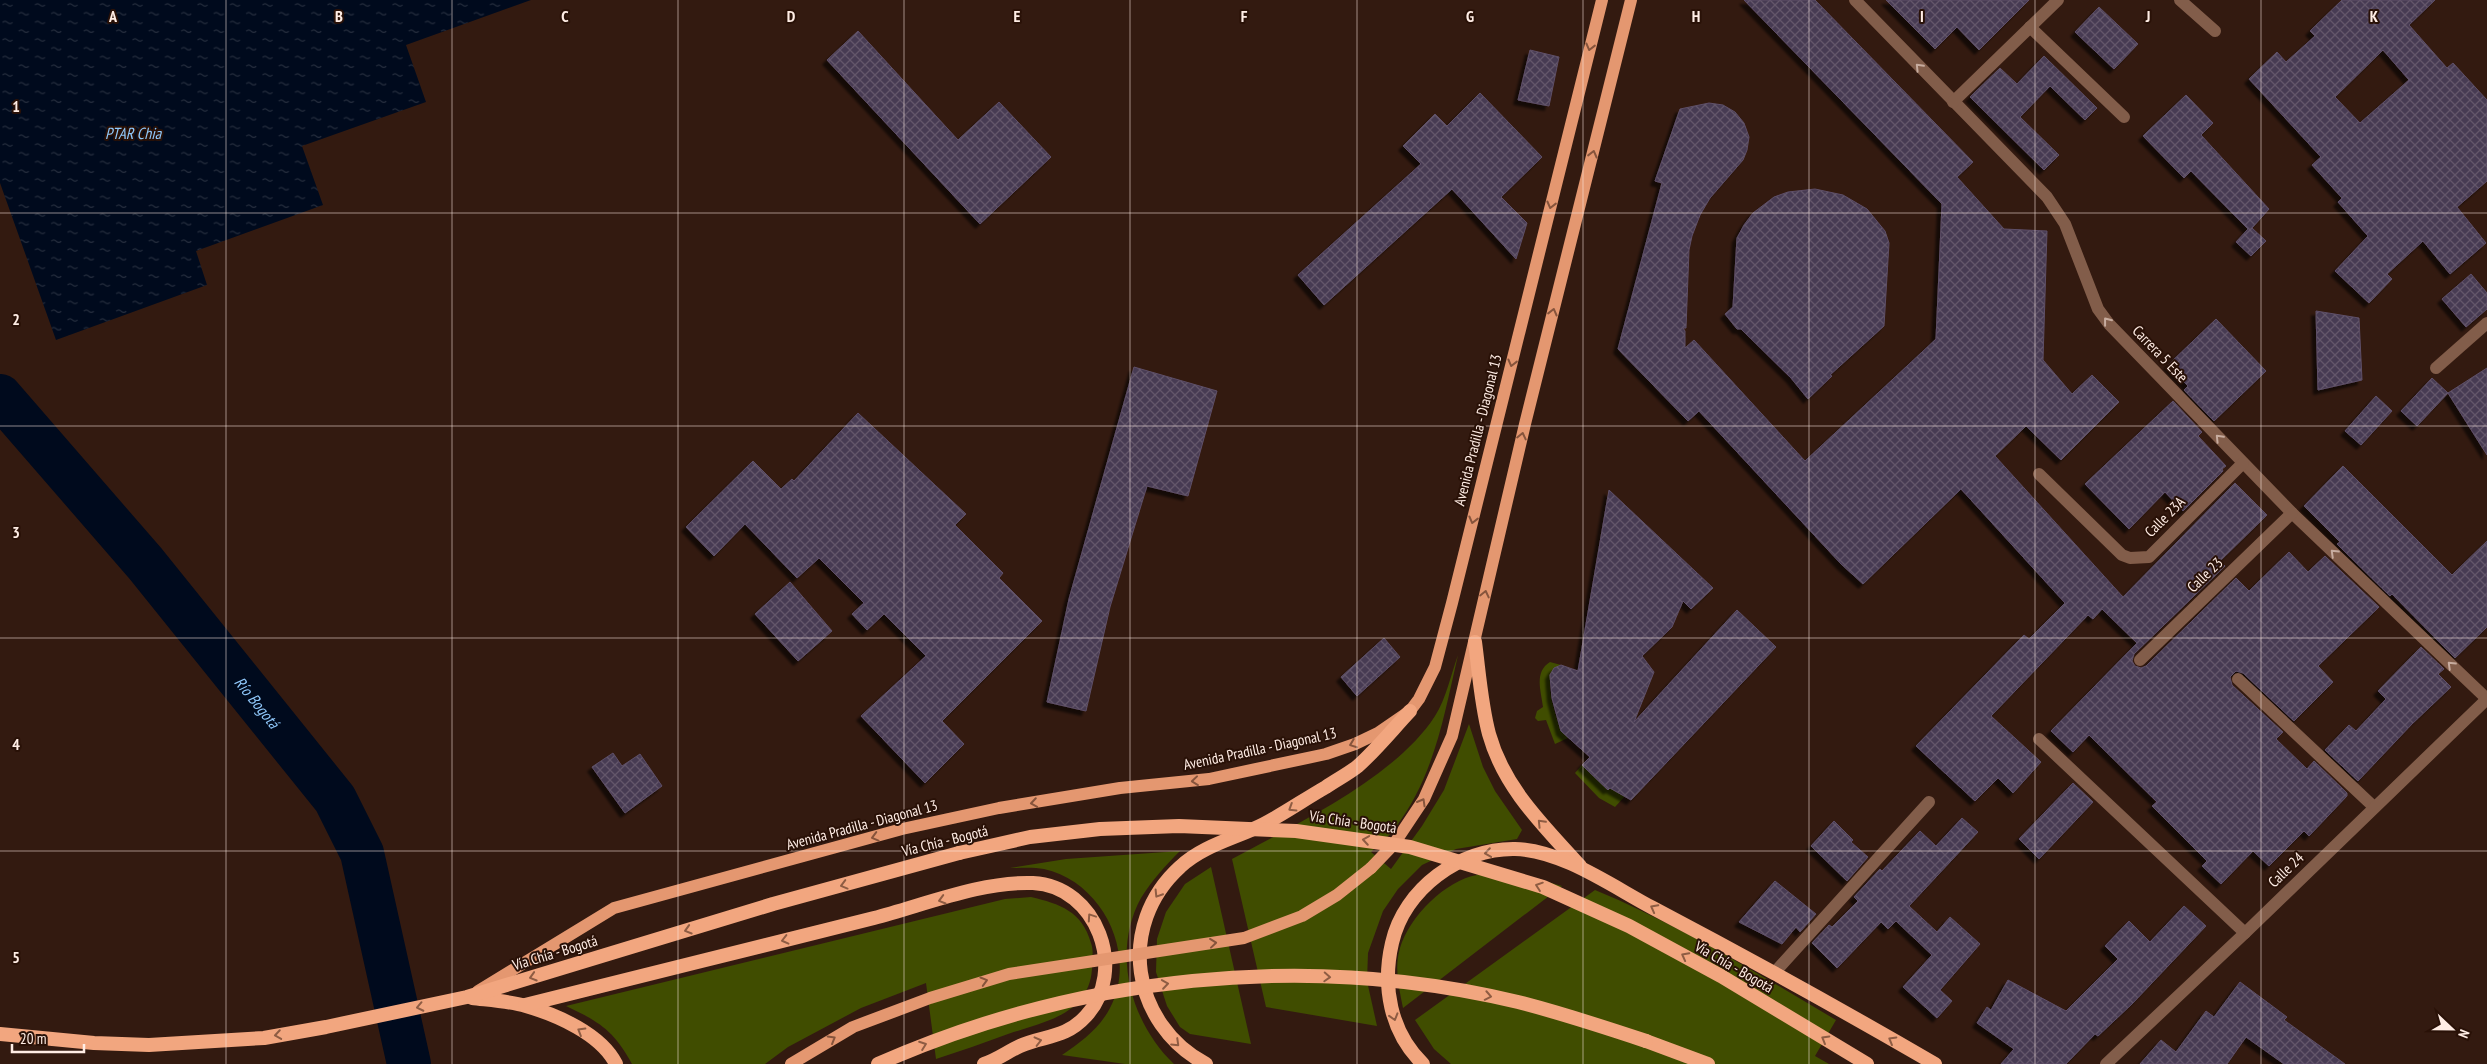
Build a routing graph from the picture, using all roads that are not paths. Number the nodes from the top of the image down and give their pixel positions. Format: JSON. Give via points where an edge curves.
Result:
{"nodes":[{"id":1,"x":1602,"y":0,"type":"edge"},
{"id":2,"x":1631,"y":0,"type":"edge"},
{"id":3,"x":1855,"y":0,"type":"edge"},
{"id":4,"x":2058,"y":0,"type":"edge"},
{"id":5,"x":2180,"y":0,"type":"edge"},
{"id":6,"x":2030,"y":27,"type":"junction"},
{"id":7,"x":2215,"y":31,"type":"dead end"},
{"id":8,"x":1953,"y":102,"type":"junction"},
{"id":9,"x":2124,"y":117,"type":"dead end"},
{"id":10,"x":2487,"y":323,"type":"edge"},
{"id":11,"x":2436,"y":368,"type":"dead end"},
{"id":12,"x":2244,"y":463,"type":"junction"},
{"id":13,"x":2039,"y":474,"type":"dead end"},
{"id":14,"x":2292,"y":513,"type":"junction"},
{"id":15,"x":1475,"y":642,"type":"junction"},
{"id":16,"x":2140,"y":660,"type":"dead end"},
{"id":17,"x":2238,"y":680,"type":"dead end"},
{"id":18,"x":2487,"y":699,"type":"edge"},
{"id":19,"x":1410,"y":711,"type":"junction"},
{"id":20,"x":2039,"y":739,"type":"dead end"},
{"id":21,"x":1929,"y":802,"type":"dead end"},
{"id":22,"x":2374,"y":807,"type":"junction"},
{"id":23,"x":1585,"y":872,"type":"junction"},
{"id":24,"x":2245,"y":933,"type":"junction"},
{"id":25,"x":1775,"y":972,"type":"junction"},
{"id":26,"x":467,"y":997,"type":"junction"},
{"id":27,"x":524,"y":1005,"type":"junction"},
{"id":28,"x":0,"y":1034,"type":"edge"},
{"id":29,"x":994,"y":1063,"type":"edge"},
{"id":30,"x":616,"y":1064,"type":"edge"},
{"id":31,"x":791,"y":1064,"type":"edge"},
{"id":32,"x":878,"y":1064,"type":"edge"},
{"id":33,"x":1206,"y":1064,"type":"edge"},
{"id":34,"x":1423,"y":1064,"type":"edge"},
{"id":35,"x":1708,"y":1064,"type":"edge"},
{"id":36,"x":1867,"y":1064,"type":"edge"},
{"id":37,"x":1935,"y":1064,"type":"edge"},
{"id":38,"x":2106,"y":1064,"type":"edge"}],
"edges":[{"from":1,"to":19,"type":"main road","name":"Avenida Pradilla - Diagonal 13","one_way":true,"via":[[1435,667]]},
{"from":15,"to":2,"type":"main road","one_way":true,"via":[[1527,417]]},
{"from":8,"to":3,"type":"street","name":"Carrera 5 Este","one_way":true},
{"from":4,"to":6,"type":"street"},
{"from":5,"to":7,"type":"street"},
{"from":6,"to":8,"type":"street"},
{"from":6,"to":9,"type":"street"},
{"from":12,"to":8,"type":"street","name":"Carrera 5 Este","one_way":true,"via":[[2109,324],[2098,309],[2065,224],[2047,197]]},
{"from":10,"to":11,"type":"street"},
{"from":12,"to":13,"type":"street","name":"Calle 23A","via":[[2149,557],[2139,559],[2114,549]]},
{"from":12,"to":14,"type":"street","name":"Carrera 5 Este"},
{"from":14,"to":16,"type":"street","name":"Calle 23"},
{"from":18,"to":14,"type":"street","name":"Carrera 5 Este","one_way":true},
{"from":23,"to":15,"type":"highway","one_way":true,"via":[[1534,816],[1500,764],[1489,733]]},
{"from":31,"to":15,"type":"main road","one_way":true,"bridge":true,"via":[[853,1027],[930,998],[1009,974],[1244,938],[1302,916],[1337,896],[1371,868],[1408,824],[1424,799],[1440,767],[1461,704]]},
{"from":17,"to":22,"type":"street"},
{"from":18,"to":22,"type":"street","name":"Calle 24"},
{"from":19,"to":26,"type":"main road","name":"Avenida Pradilla - Diagonal 13","one_way":true,"via":[[1378,733],[1326,754],[1209,779],[1111,790],[999,808],[912,827],[614,908]]},
{"from":19,"to":33,"type":"highway","one_way":true,"via":[[1357,767],[1263,825],[1195,855],[1167,880],[1155,898],[1139,950],[1141,981],[1152,1013],[1167,1035],[1187,1054]]},
{"from":20,"to":24,"type":"street"},
{"from":21,"to":25,"type":"street"},
{"from":22,"to":24,"type":"street","name":"Calle 24"},
{"from":25,"to":23,"type":"highway","one_way":true},
{"from":23,"to":34,"type":"highway","one_way":true,"via":[[1552,855],[1515,849],[1478,854],[1450,866],[1426,884],[1407,908],[1394,935],[1387,964],[1388,994],[1396,1024],[1413,1054]]},
{"from":24,"to":38,"type":"street","name":"Calle 24"},
{"from":37,"to":25,"type":"highway","one_way":true},
{"from":26,"to":27,"type":"highway"},
{"from":26,"to":28,"type":"highway","name":"Vía Chía - Bogotá","one_way":true,"via":[[264,1038],[148,1045]]},
{"from":36,"to":26,"type":"highway","name":"Vía Chía - Bogotá","one_way":true,"bridge":true,"via":[[1721,976],[1629,926],[1543,887],[1410,846],[1296,831],[1178,826],[1100,829],[1039,836],[959,853],[773,904]]},
{"from":29,"to":27,"type":"highway","one_way":true,"via":[[1020,1046],[1059,1036],[1074,1027],[1095,1004],[1103,985],[1106,968],[1100,932],[1076,900],[1056,889],[1035,883],[983,888]]},
{"from":30,"to":27,"type":"highway","one_way":true,"via":[[597,1042],[578,1029]]},
{"from":32,"to":35,"type":"highway","one_way":true,"bridge":true,"via":[[979,1025],[1044,1006],[1111,992],[1169,983],[1314,976],[1382,980],[1516,1002],[1582,1019]]}]}
